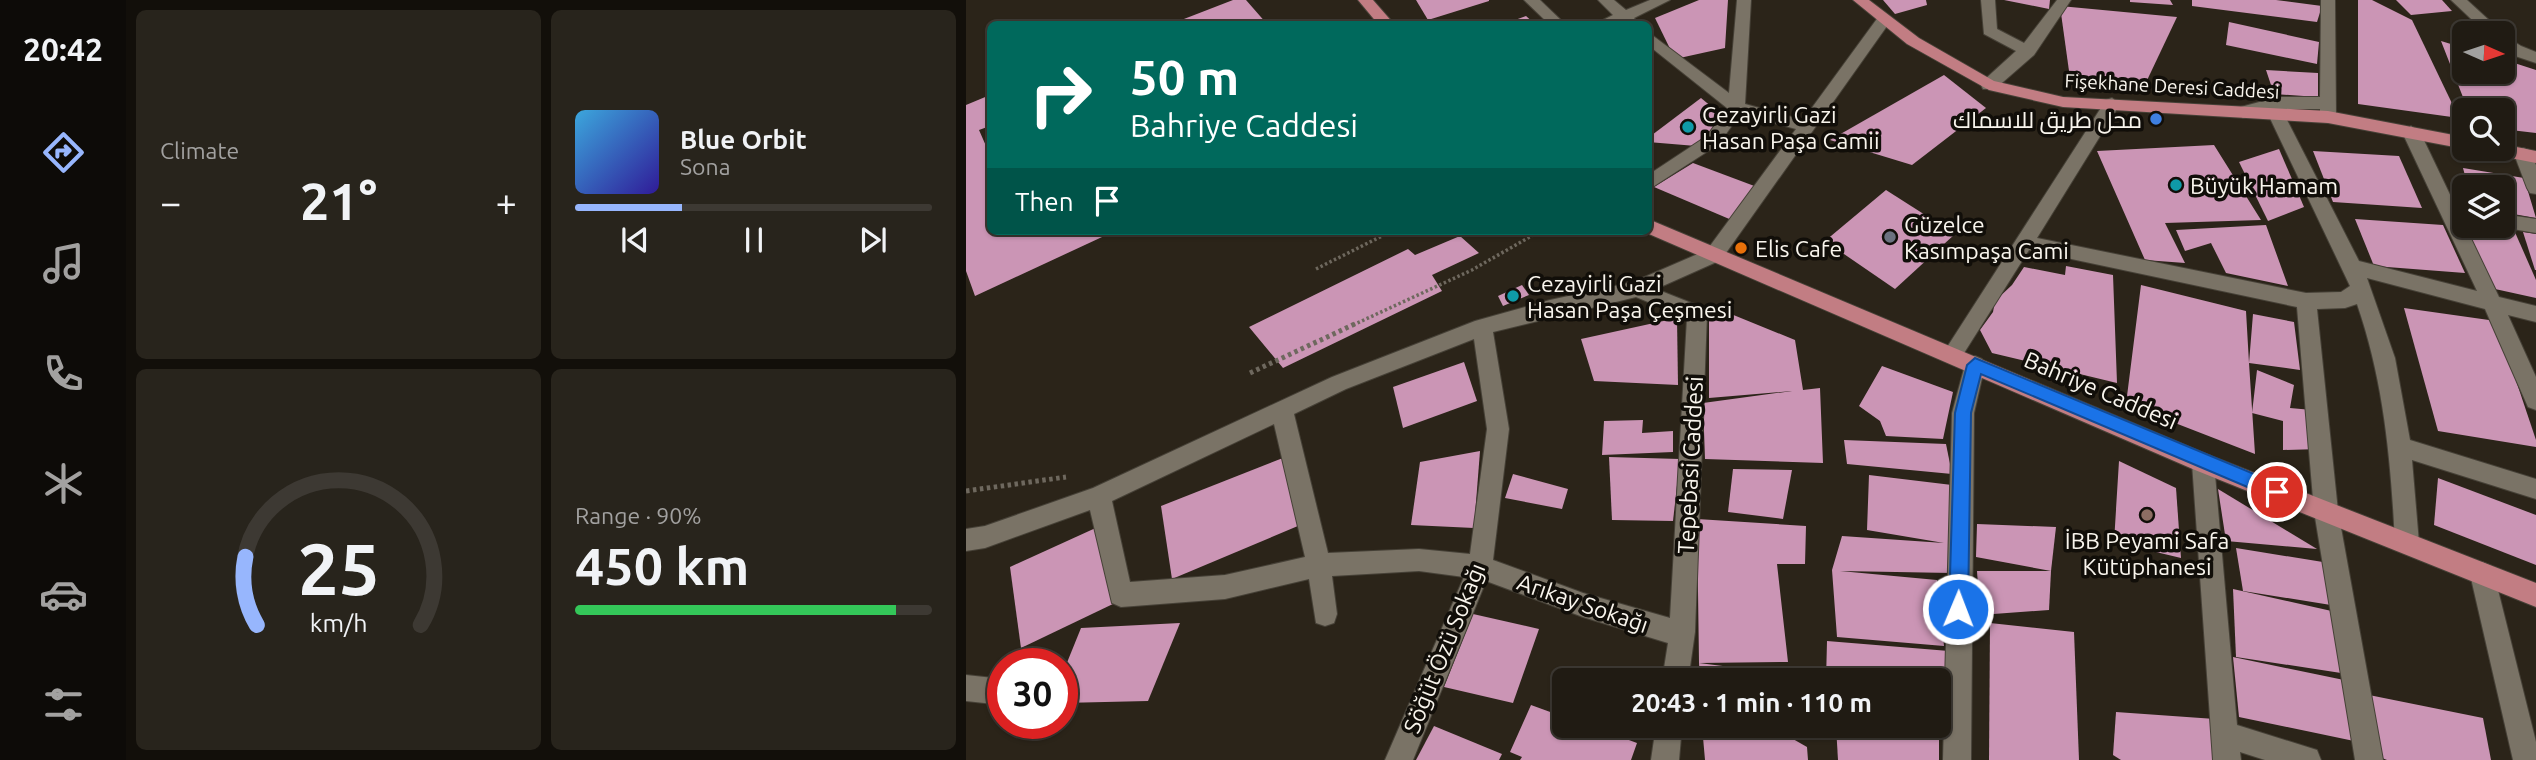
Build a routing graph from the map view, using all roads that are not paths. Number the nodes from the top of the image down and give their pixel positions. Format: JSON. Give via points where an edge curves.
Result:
{"nodes":[{"id":1,"x":1365,"y":0,"type":"edge"},
{"id":2,"x":1531,"y":0,"type":"edge"},
{"id":3,"x":1605,"y":0,"type":"edge"},
{"id":4,"x":1663,"y":0,"type":"edge"},
{"id":5,"x":1744,"y":0,"type":"edge"},
{"id":6,"x":1860,"y":0,"type":"edge"},
{"id":7,"x":1988,"y":0,"type":"edge"},
{"id":8,"x":2064,"y":0,"type":"edge"},
{"id":9,"x":2328,"y":0,"type":"edge"},
{"id":10,"x":2458,"y":0,"type":"edge"},
{"id":11,"x":1884,"y":19,"type":"junction"},
{"id":12,"x":1384,"y":21,"type":"edge"},
{"id":13,"x":1555,"y":21,"type":"edge"},
{"id":14,"x":1628,"y":21,"type":"edge"},
{"id":15,"x":2482,"y":21,"type":"edge"},
{"id":16,"x":1652,"y":40,"type":"edge"},
{"id":17,"x":2515,"y":50,"type":"edge"},
{"id":18,"x":2028,"y":51,"type":"junction"},
{"id":19,"x":2536,"y":58,"type":"edge"},
{"id":20,"x":1989,"y":85,"type":"junction"},
{"id":21,"x":2112,"y":104,"type":"junction"},
{"id":22,"x":1736,"y":107,"type":"junction"},
{"id":23,"x":2327,"y":110,"type":"junction"},
{"id":24,"x":2243,"y":112,"type":"junction"},
{"id":25,"x":2276,"y":114,"type":"junction"},
{"id":26,"x":1808,"y":127,"type":"junction"},
{"id":27,"x":2411,"y":132,"type":"junction"},
{"id":28,"x":2452,"y":141,"type":"edge"},
{"id":29,"x":2529,"y":155,"type":"edge"},
{"id":30,"x":1652,"y":181,"type":"edge"},
{"id":31,"x":2536,"y":188,"type":"edge"},
{"id":32,"x":2452,"y":207,"type":"edge"},
{"id":33,"x":2515,"y":223,"type":"edge"},
{"id":34,"x":2536,"y":226,"type":"edge"},
{"id":35,"x":1652,"y":228,"type":"edge"},
{"id":36,"x":2466,"y":238,"type":"edge"},
{"id":37,"x":2024,"y":242,"type":"junction"},
{"id":38,"x":1714,"y":254,"type":"junction"},
{"id":39,"x":2352,"y":267,"type":"junction"},
{"id":40,"x":1637,"y":289,"type":"junction"},
{"id":41,"x":2360,"y":290,"type":"junction"},
{"id":42,"x":2306,"y":301,"type":"junction"},
{"id":43,"x":2493,"y":302,"type":"junction"},
{"id":44,"x":2536,"y":314,"type":"edge"},
{"id":45,"x":1482,"y":327,"type":"junction"},
{"id":46,"x":1952,"y":355,"type":"junction"},
{"id":47,"x":1975,"y":365,"type":"junction"},
{"id":48,"x":2536,"y":401,"type":"edge"},
{"id":49,"x":1282,"y":410,"type":"junction"},
{"id":50,"x":2402,"y":447,"type":"junction"},
{"id":51,"x":2203,"y":463,"type":"junction"},
{"id":52,"x":2536,"y":489,"type":"edge"},
{"id":53,"x":1099,"y":496,"type":"junction"},
{"id":54,"x":2326,"y":511,"type":"junction"},
{"id":55,"x":966,"y":540,"type":"edge"},
{"id":56,"x":2407,"y":543,"type":"junction"},
{"id":57,"x":1319,"y":565,"type":"junction"},
{"id":58,"x":1480,"y":567,"type":"junction"},
{"id":59,"x":2482,"y":574,"type":"junction"},
{"id":60,"x":2536,"y":595,"type":"edge"},
{"id":61,"x":1325,"y":614,"type":"dead end"},
{"id":62,"x":1682,"y":632,"type":"junction"},
{"id":63,"x":1677,"y":668,"type":"edge"},
{"id":64,"x":966,"y":688,"type":"edge"},
{"id":65,"x":987,"y":690,"type":"edge"},
{"id":66,"x":1668,"y":738,"type":"edge"},
{"id":67,"x":2226,"y":747,"type":"edge"},
{"id":68,"x":1399,"y":760,"type":"edge"},
{"id":69,"x":1665,"y":760,"type":"edge"},
{"id":70,"x":1957,"y":760,"type":"edge"},
{"id":71,"x":2307,"y":760,"type":"edge"},
{"id":72,"x":2369,"y":760,"type":"edge"},
{"id":73,"x":2527,"y":760,"type":"edge"}],
"edges":[{"from":1,"to":12,"type":"main road"},
{"from":2,"to":13,"type":"street"},
{"from":3,"to":14,"type":"street"},
{"from":4,"to":14,"type":"street"},
{"from":5,"to":22,"type":"street"},
{"from":6,"to":11,"type":"main road","name":"Fişekhane Deresi Caddesi"},
{"from":7,"to":18,"type":"street","via":[[1989,31]]},
{"from":8,"to":18,"type":"street"},
{"from":9,"to":23,"type":"street"},
{"from":10,"to":15,"type":"street"},
{"from":11,"to":20,"type":"main road","name":"Fişekhane Deresi Caddesi"},
{"from":11,"to":26,"type":"street"},
{"from":16,"to":22,"type":"street"},
{"from":17,"to":19,"type":"street"},
{"from":18,"to":20,"type":"street"},
{"from":20,"to":21,"type":"main road","name":"Fişekhane Deresi Caddesi","via":[[2063,103]]},
{"from":21,"to":24,"type":"main road","name":"Fişekhane Deresi Caddesi"},
{"from":21,"to":37,"type":"street"},
{"from":22,"to":26,"type":"street"},
{"from":22,"to":30,"type":"street","via":[[1713,140]]},
{"from":23,"to":24,"type":"street","via":[[2278,103]]},
{"from":23,"to":25,"type":"main road","name":"Fişekhane Deresi Caddesi"},
{"from":23,"to":27,"type":"main road","name":"Fişekhane Deresi Caddesi"},
{"from":24,"to":25,"type":"main road","name":"Fişekhane Deresi Caddesi"},
{"from":25,"to":39,"type":"street"},
{"from":26,"to":38,"type":"street"},
{"from":27,"to":28,"type":"main road","name":"Fişekhane Deresi Caddesi"},
{"from":27,"to":32,"type":"street"},
{"from":29,"to":31,"type":"street"},
{"from":33,"to":34,"type":"street"},
{"from":35,"to":38,"type":"main road","name":"Bahriye Caddesi"},
{"from":36,"to":43,"type":"street"},
{"from":37,"to":42,"type":"street"},
{"from":37,"to":46,"type":"street"},
{"from":38,"to":40,"type":"street"},
{"from":38,"to":46,"type":"main road","name":"Bahriye Caddesi"},
{"from":39,"to":41,"type":"street"},
{"from":39,"to":43,"type":"street"},
{"from":40,"to":45,"type":"street"},
{"from":40,"to":62,"type":"street","name":"Tepebasi Caddesi","via":[[1697,314]]},
{"from":41,"to":42,"type":"street","via":[[2345,300]]},
{"from":41,"to":50,"type":"street","via":[[2377,332]]},
{"from":42,"to":54,"type":"street"},
{"from":43,"to":44,"type":"street"},
{"from":43,"to":48,"type":"street"},
{"from":45,"to":49,"type":"street"},
{"from":45,"to":58,"type":"street","name":"Söğüt Özü Sokağı","via":[[1498,429]]},
{"from":46,"to":47,"type":"main road","name":"Bahriye Caddesi"},
{"from":47,"to":51,"type":"main road","name":"Bahriye Caddesi"},
{"from":47,"to":70,"type":"street","via":[[1963,413]]},
{"from":49,"to":53,"type":"street"},
{"from":49,"to":57,"type":"street"},
{"from":50,"to":52,"type":"street"},
{"from":50,"to":56,"type":"street"},
{"from":51,"to":54,"type":"main road","name":"Bahriye Caddesi"},
{"from":51,"to":67,"type":"street"},
{"from":53,"to":55,"type":"street"},
{"from":53,"to":57,"type":"street","name":"Arıkay Sokağı","via":[[1121,595],[1225,587]]},
{"from":54,"to":56,"type":"main road","name":"Bahriye Caddesi"},
{"from":54,"to":72,"type":"street"},
{"from":56,"to":59,"type":"main road","name":"Bahriye Caddesi"},
{"from":57,"to":58,"type":"street","name":"Arıkay Sokağı","via":[[1419,560]]},
{"from":57,"to":61,"type":"street"},
{"from":58,"to":62,"type":"street","name":"Arıkay Sokağı","via":[[1660,630]]},
{"from":58,"to":68,"type":"street","name":"Söğüt Özü Sokağı"},
{"from":59,"to":60,"type":"main road","name":"Bahriye Caddesi"},
{"from":59,"to":73,"type":"street"},
{"from":62,"to":63,"type":"street","name":"Tepebasi Caddesi"},
{"from":64,"to":65,"type":"street"},
{"from":66,"to":69,"type":"street"},
{"from":67,"to":71,"type":"street"}]}
